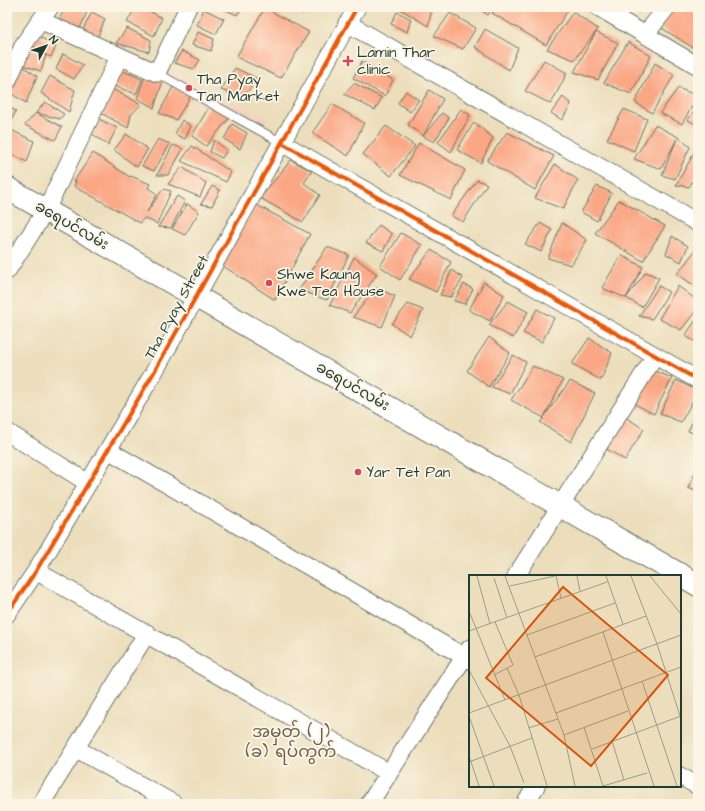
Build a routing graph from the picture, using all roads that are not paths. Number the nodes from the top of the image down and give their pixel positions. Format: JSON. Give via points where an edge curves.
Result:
{"nodes":[{"id":1,"x":188,"y":7,"type":"edge"},
{"id":2,"x":356,"y":7,"type":"edge"},
{"id":3,"x":598,"y":7,"type":"edge"},
{"id":4,"x":667,"y":7,"type":"edge"},
{"id":5,"x":46,"y":14,"type":"edge"},
{"id":6,"x":347,"y":24,"type":"junction"},
{"id":7,"x":645,"y":34,"type":"junction"},
{"id":8,"x":119,"y":57,"type":"junction"},
{"id":9,"x":698,"y":66,"type":"edge"},
{"id":10,"x":157,"y":73,"type":"junction"},
{"id":11,"x":7,"y":82,"type":"edge"},
{"id":12,"x":282,"y":143,"type":"junction"},
{"id":13,"x":7,"y":188,"type":"edge"},
{"id":14,"x":46,"y":210,"type":"junction"},
{"id":15,"x":698,"y":223,"type":"edge"},
{"id":16,"x":7,"y":271,"type":"edge"},
{"id":17,"x":195,"y":296,"type":"junction"},
{"id":18,"x":655,"y":356,"type":"junction"},
{"id":19,"x":698,"y":380,"type":"edge"},
{"id":20,"x":7,"y":432,"type":"edge"},
{"id":21,"x":108,"y":450,"type":"junction"},
{"id":22,"x":88,"y":483,"type":"junction"},
{"id":23,"x":561,"y":506,"type":"junction"},
{"id":24,"x":36,"y":571,"type":"junction"},
{"id":25,"x":517,"y":575,"type":"edge"},
{"id":26,"x":681,"y":575,"type":"edge"},
{"id":27,"x":681,"y":575,"type":"edge"},
{"id":28,"x":698,"y":585,"type":"edge"},
{"id":29,"x":7,"y":614,"type":"edge"},
{"id":30,"x":147,"y":634,"type":"junction"},
{"id":31,"x":468,"y":655,"type":"edge"},
{"id":32,"x":77,"y":749,"type":"junction"},
{"id":33,"x":389,"y":773,"type":"junction"},
{"id":34,"x":681,"y":777,"type":"edge"},
{"id":35,"x":698,"y":786,"type":"edge"},
{"id":36,"x":535,"y":787,"type":"edge"},
{"id":37,"x":42,"y":804,"type":"edge"},
{"id":38,"x":174,"y":804,"type":"edge"},
{"id":39,"x":369,"y":804,"type":"edge"},
{"id":40,"x":525,"y":804,"type":"edge"}],
"edges":[{"from":1,"to":10,"type":"street"},
{"from":2,"to":6,"type":"street","name":"Tha Pyay Street"},
{"from":3,"to":7,"type":"street"},
{"from":4,"to":7,"type":"street"},
{"from":5,"to":8,"type":"street"},
{"from":5,"to":11,"type":"street","via":[[24,44]]},
{"from":6,"to":12,"type":"street","name":"Tha Pyay Street"},
{"from":6,"to":15,"type":"street"},
{"from":7,"to":9,"type":"street"},
{"from":8,"to":10,"type":"street"},
{"from":8,"to":14,"type":"street"},
{"from":10,"to":12,"type":"lane"},
{"from":12,"to":17,"type":"street","name":"Tha Pyay Street"},
{"from":12,"to":18,"type":"street"},
{"from":13,"to":14,"type":"main road","name":"ခရေပင်လမ်း"},
{"from":14,"to":16,"type":"street"},
{"from":14,"to":17,"type":"main road","name":"ခရေပင်လမ်း"},
{"from":17,"to":21,"type":"street","name":"Tha Pyay Street"},
{"from":17,"to":23,"type":"main road","name":"ခရေပင်လမ်း"},
{"from":18,"to":19,"type":"street"},
{"from":18,"to":23,"type":"street"},
{"from":20,"to":22,"type":"street"},
{"from":21,"to":22,"type":"street","name":"Tha Pyay Street"},
{"from":21,"to":31,"type":"street"},
{"from":22,"to":24,"type":"street","name":"Tha Pyay Street"},
{"from":23,"to":25,"type":"street"},
{"from":23,"to":26,"type":"main road","name":"ခရေပင်လမ်း"},
{"from":24,"to":29,"type":"street","name":"Tha Pyay Street"},
{"from":24,"to":30,"type":"street"},
{"from":27,"to":28,"type":"main road","name":"ခရေပင်လမ်း"},
{"from":30,"to":32,"type":"street"},
{"from":30,"to":33,"type":"street"},
{"from":31,"to":33,"type":"street"},
{"from":32,"to":37,"type":"street"},
{"from":32,"to":38,"type":"street"},
{"from":33,"to":39,"type":"street"},
{"from":34,"to":35,"type":"street"},
{"from":36,"to":40,"type":"street"}]}
